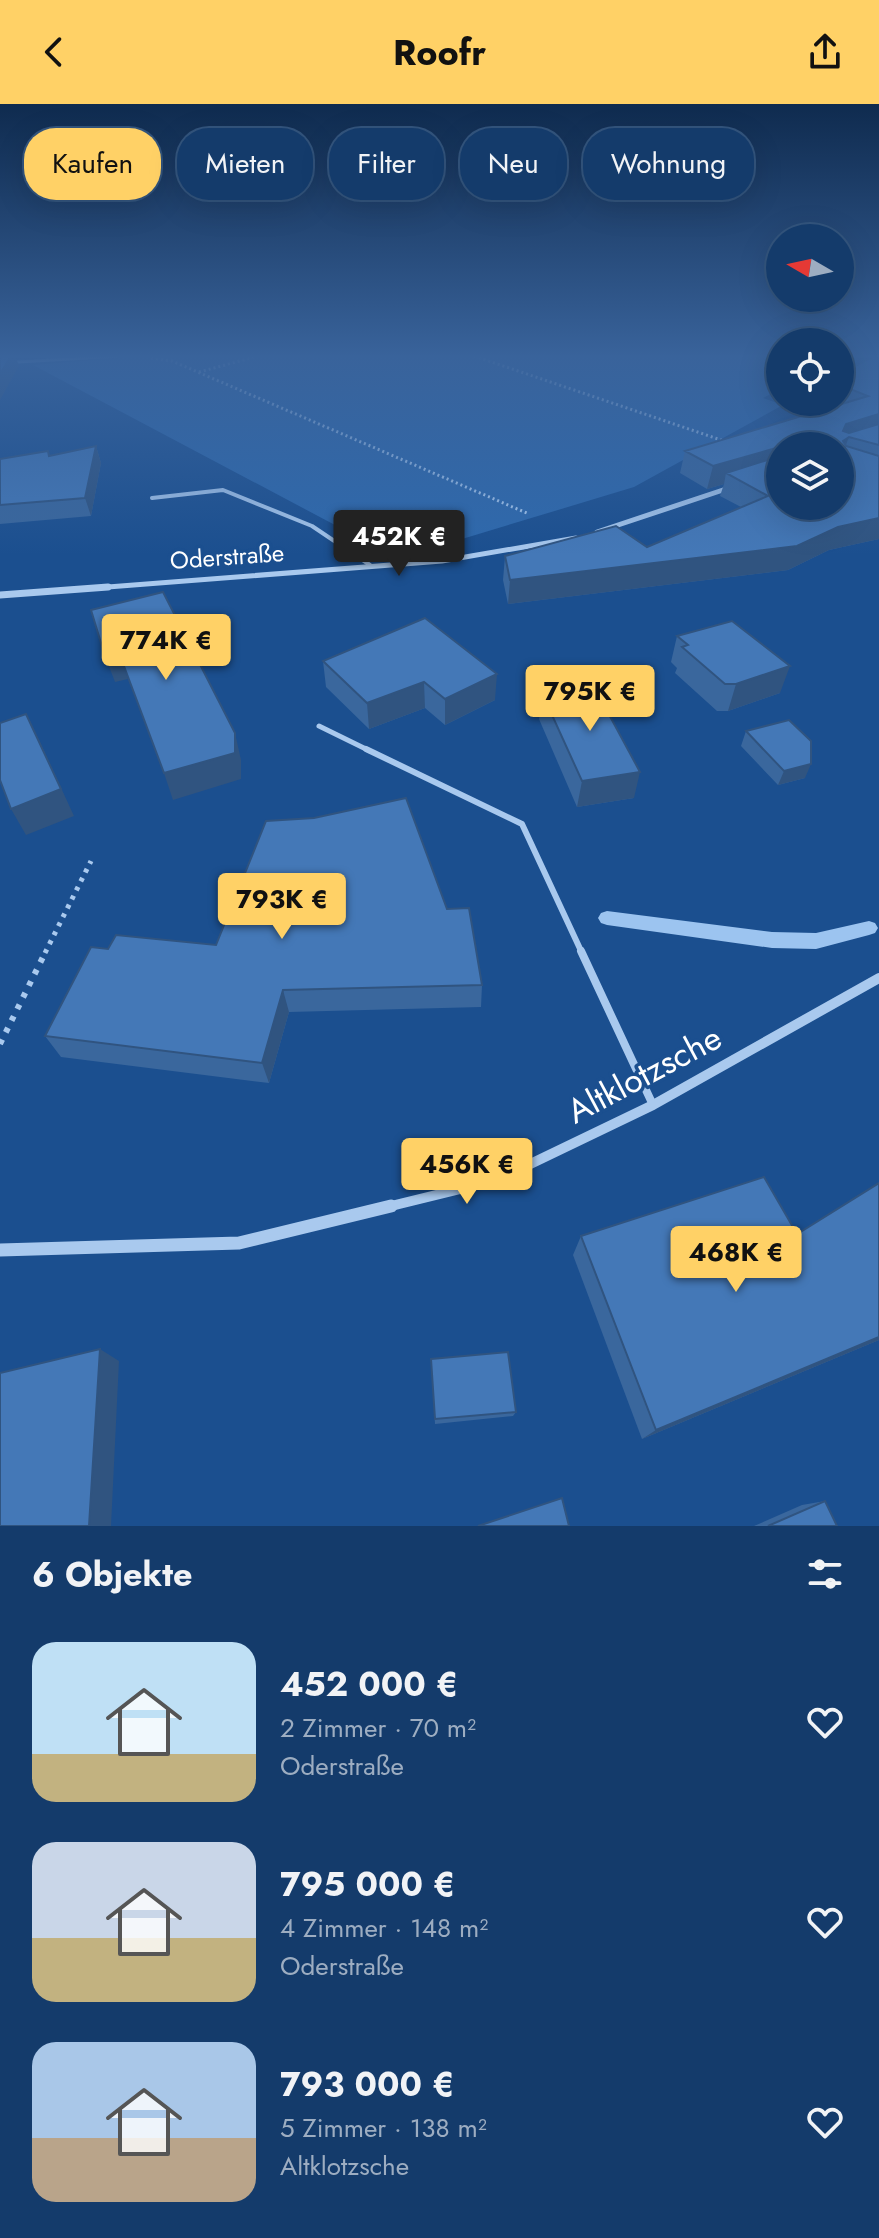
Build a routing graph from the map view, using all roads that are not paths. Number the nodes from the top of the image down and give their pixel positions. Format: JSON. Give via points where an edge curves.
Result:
{"nodes":[{"id":1,"x":737,"y":485,"type":"edge"},
{"id":2,"x":152,"y":498,"type":"dead end"},
{"id":3,"x":370,"y":565,"type":"junction"},
{"id":4,"x":0,"y":595,"type":"edge"},
{"id":5,"x":319,"y":726,"type":"dead end"},
{"id":6,"x":879,"y":978,"type":"edge"},
{"id":7,"x":653,"y":1105,"type":"junction"},
{"id":8,"x":0,"y":1250,"type":"edge"}],
"edges":[{"from":1,"to":3,"type":"street","name":"Oderstraße","via":[[581,537],[442,561]]},
{"from":2,"to":3,"type":"lane","via":[[223,490],[312,526]]},
{"from":3,"to":4,"type":"street","name":"Oderstraße"},
{"from":5,"to":7,"type":"lane","via":[[522,824]]},
{"from":6,"to":7,"type":"street","name":"Altklotzsche"},
{"from":7,"to":8,"type":"street","name":"Altklotzsche","via":[[497,1180],[239,1243]]}]}
